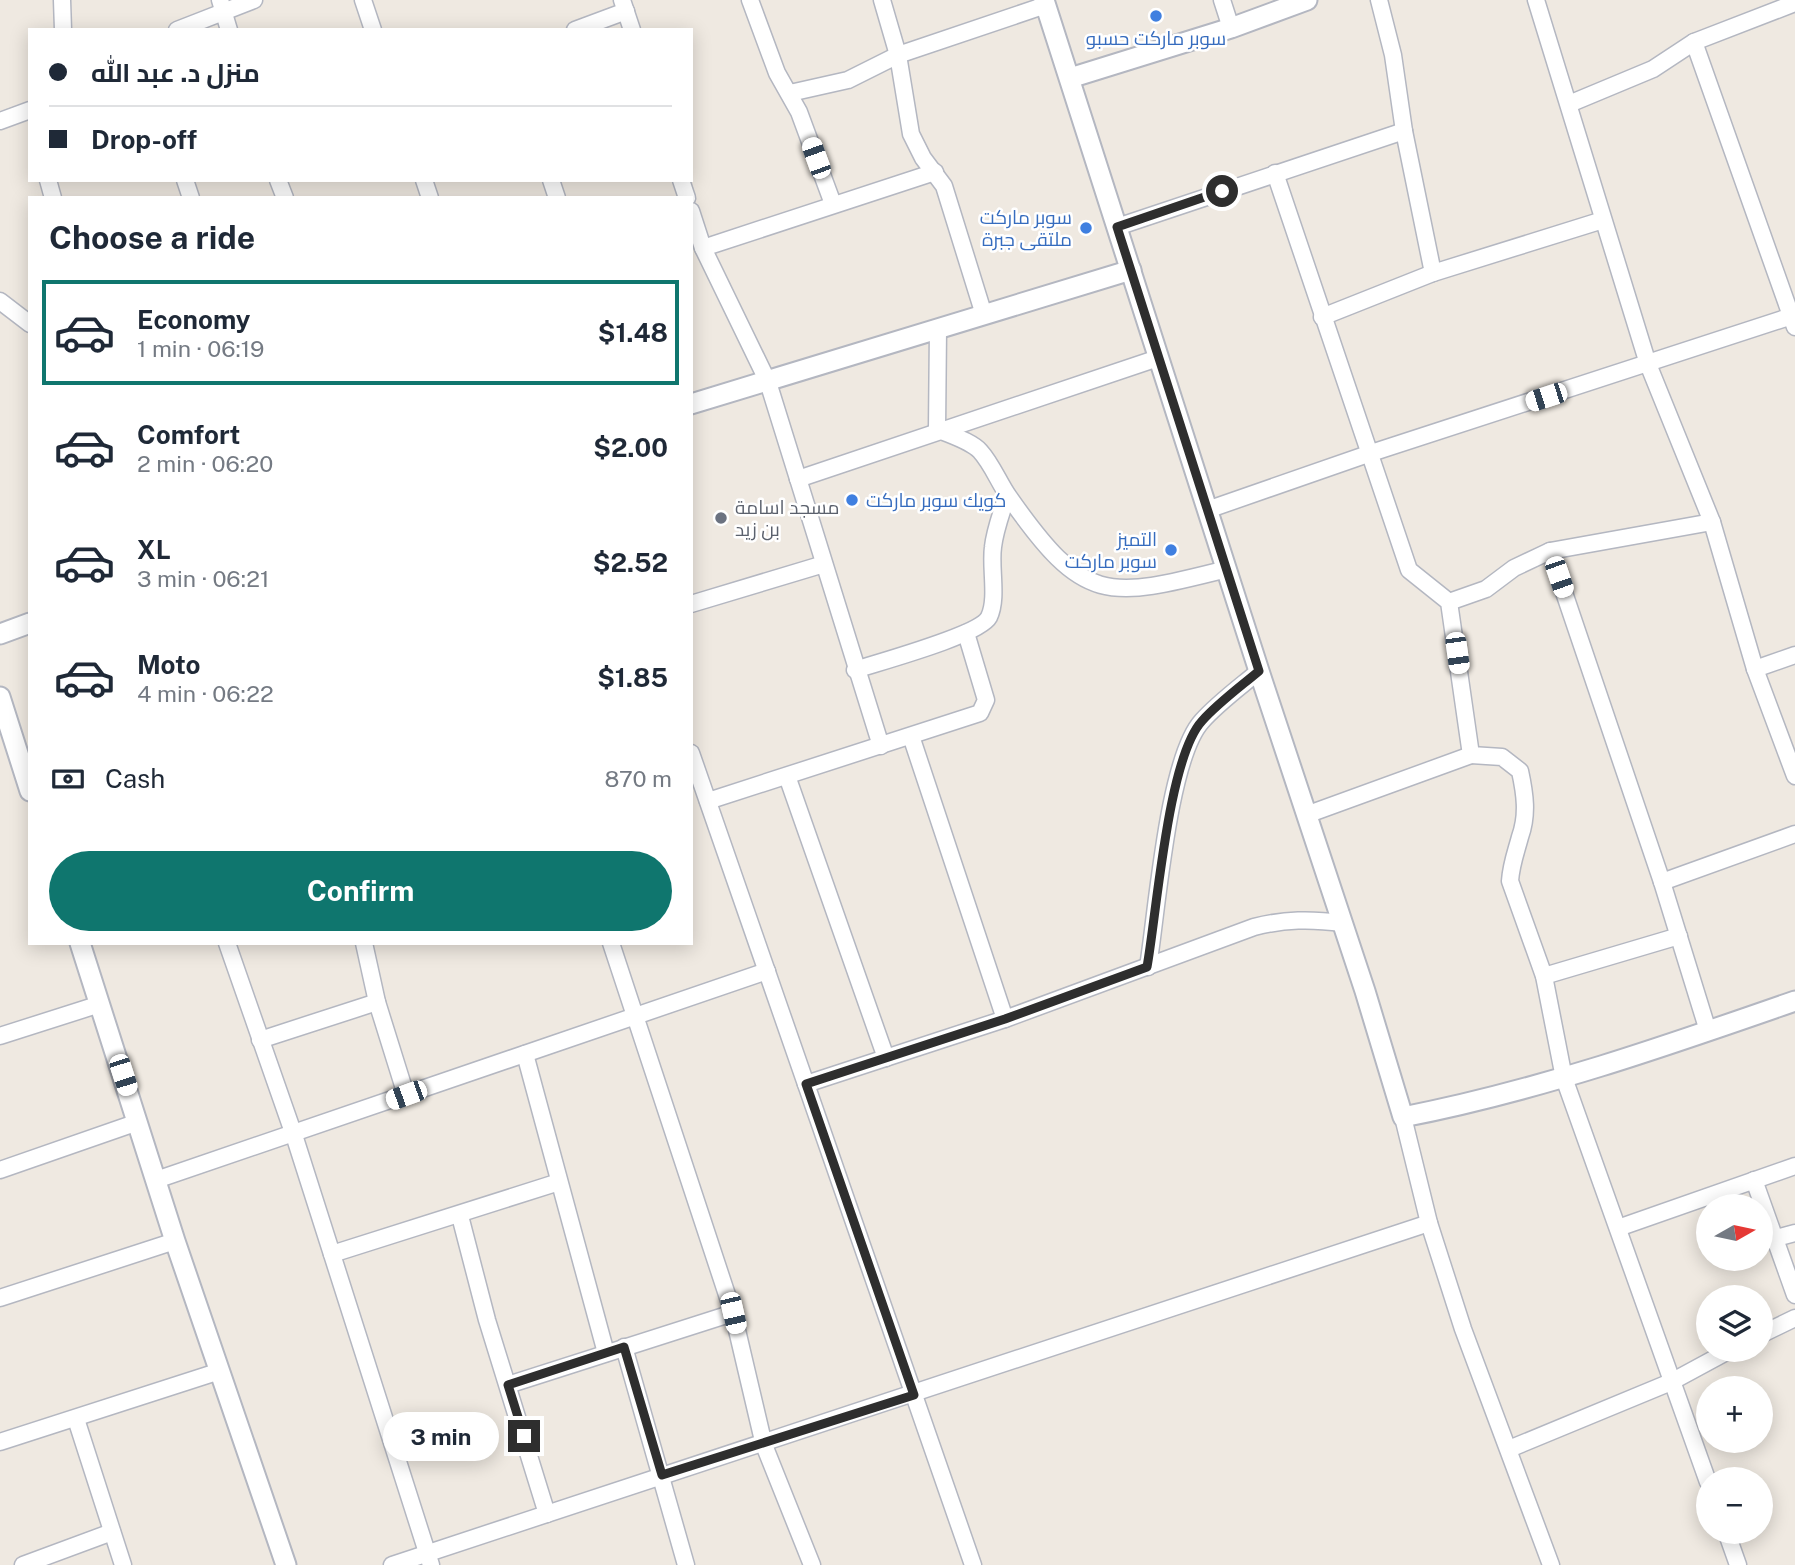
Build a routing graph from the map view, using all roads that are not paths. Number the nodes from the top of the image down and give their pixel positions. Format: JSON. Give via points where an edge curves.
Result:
{"nodes":[{"id":1,"x":62,"y":0,"type":"edge"},
{"id":2,"x":254,"y":0,"type":"edge"},
{"id":3,"x":363,"y":0,"type":"edge"},
{"id":4,"x":750,"y":0,"type":"edge"},
{"id":5,"x":882,"y":0,"type":"edge"},
{"id":6,"x":1222,"y":0,"type":"edge"},
{"id":7,"x":1307,"y":0,"type":"edge"},
{"id":8,"x":1379,"y":0,"type":"edge"},
{"id":9,"x":1536,"y":0,"type":"edge"},
{"id":10,"x":1045,"y":3,"type":"edge"},
{"id":11,"x":1795,"y":3,"type":"edge"},
{"id":12,"x":222,"y":6,"type":"edge"},
{"id":13,"x":624,"y":6,"type":"edge"},
{"id":14,"x":63,"y":28,"type":"edge"},
{"id":15,"x":181,"y":28,"type":"edge"},
{"id":16,"x":228,"y":28,"type":"edge"},
{"id":17,"x":372,"y":28,"type":"edge"},
{"id":18,"x":579,"y":28,"type":"edge"},
{"id":19,"x":631,"y":28,"type":"edge"},
{"id":20,"x":1231,"y":28,"type":"junction"},
{"id":21,"x":1694,"y":42,"type":"junction"},
{"id":22,"x":898,"y":55,"type":"junction"},
{"id":23,"x":1070,"y":78,"type":"junction"},
{"id":24,"x":790,"y":93,"type":"junction"},
{"id":25,"x":1569,"y":104,"type":"junction"},
{"id":26,"x":28,"y":116,"type":"edge"},
{"id":27,"x":0,"y":121,"type":"edge"},
{"id":28,"x":1404,"y":131,"type":"junction"},
{"id":29,"x":934,"y":172,"type":"junction"},
{"id":30,"x":1275,"y":173,"type":"junction"},
{"id":31,"x":833,"y":204,"type":"junction"},
{"id":32,"x":693,"y":217,"type":"edge"},
{"id":33,"x":1603,"y":220,"type":"junction"},
{"id":34,"x":1117,"y":227,"type":"junction"},
{"id":35,"x":703,"y":248,"type":"junction"},
{"id":36,"x":1131,"y":270,"type":"junction"},
{"id":37,"x":1433,"y":272,"type":"junction"},
{"id":38,"x":0,"y":301,"type":"edge"},
{"id":39,"x":984,"y":315,"type":"junction"},
{"id":40,"x":1322,"y":317,"type":"junction"},
{"id":41,"x":1794,"y":320,"type":"edge"},
{"id":42,"x":28,"y":322,"type":"edge"},
{"id":43,"x":937,"y":329,"type":"junction"},
{"id":44,"x":1158,"y":358,"type":"junction"},
{"id":45,"x":1648,"y":364,"type":"junction"},
{"id":46,"x":768,"y":382,"type":"junction"},
{"id":47,"x":693,"y":403,"type":"edge"},
{"id":48,"x":937,"y":429,"type":"junction"},
{"id":49,"x":1368,"y":454,"type":"junction"},
{"id":50,"x":798,"y":479,"type":"junction"},
{"id":51,"x":1007,"y":495,"type":"junction"},
{"id":52,"x":1207,"y":510,"type":"junction"},
{"id":53,"x":1712,"y":522,"type":"junction"},
{"id":54,"x":1550,"y":551,"type":"junction"},
{"id":55,"x":824,"y":564,"type":"junction"},
{"id":56,"x":1227,"y":569,"type":"junction"},
{"id":57,"x":1449,"y":602,"type":"junction"},
{"id":58,"x":693,"y":603,"type":"edge"},
{"id":59,"x":28,"y":624,"type":"edge"},
{"id":60,"x":966,"y":633,"type":"junction"},
{"id":61,"x":0,"y":634,"type":"edge"},
{"id":62,"x":1795,"y":655,"type":"edge"},
{"id":63,"x":1755,"y":669,"type":"junction"},
{"id":64,"x":855,"y":670,"type":"junction"},
{"id":65,"x":1259,"y":671,"type":"junction"},
{"id":66,"x":0,"y":697,"type":"edge"},
{"id":67,"x":911,"y":736,"type":"junction"},
{"id":68,"x":881,"y":746,"type":"junction"},
{"id":69,"x":1471,"y":755,"type":"junction"},
{"id":70,"x":693,"y":759,"type":"edge"},
{"id":71,"x":787,"y":776,"type":"junction"},
{"id":72,"x":1795,"y":776,"type":"edge"},
{"id":73,"x":28,"y":785,"type":"edge"},
{"id":74,"x":708,"y":801,"type":"junction"},
{"id":75,"x":1306,"y":815,"type":"junction"},
{"id":76,"x":1795,"y":834,"type":"edge"},
{"id":77,"x":1662,"y":882,"type":"junction"},
{"id":78,"x":1343,"y":923,"type":"junction"},
{"id":79,"x":1679,"y":936,"type":"junction"},
{"id":80,"x":81,"y":945,"type":"edge"},
{"id":81,"x":228,"y":945,"type":"edge"},
{"id":82,"x":364,"y":945,"type":"edge"},
{"id":83,"x":612,"y":945,"type":"edge"},
{"id":84,"x":1147,"y":967,"type":"junction"},
{"id":85,"x":767,"y":971,"type":"junction"},
{"id":86,"x":1544,"y":976,"type":"junction"},
{"id":87,"x":1795,"y":1001,"type":"edge"},
{"id":88,"x":377,"y":1002,"type":"junction"},
{"id":89,"x":100,"y":1004,"type":"junction"},
{"id":90,"x":637,"y":1017,"type":"junction"},
{"id":91,"x":1005,"y":1019,"type":"junction"},
{"id":92,"x":1708,"y":1031,"type":"junction"},
{"id":93,"x":0,"y":1036,"type":"edge"},
{"id":94,"x":260,"y":1040,"type":"junction"},
{"id":95,"x":525,"y":1054,"type":"junction"},
{"id":96,"x":886,"y":1058,"type":"junction"},
{"id":97,"x":1564,"y":1078,"type":"junction"},
{"id":98,"x":806,"y":1084,"type":"junction"},
{"id":99,"x":406,"y":1095,"type":"junction"},
{"id":100,"x":1403,"y":1117,"type":"junction"},
{"id":101,"x":138,"y":1122,"type":"junction"},
{"id":102,"x":294,"y":1135,"type":"junction"},
{"id":103,"x":1795,"y":1166,"type":"edge"},
{"id":104,"x":0,"y":1170,"type":"edge"},
{"id":105,"x":156,"y":1180,"type":"junction"},
{"id":106,"x":1754,"y":1180,"type":"junction"},
{"id":107,"x":559,"y":1182,"type":"junction"},
{"id":108,"x":460,"y":1216,"type":"junction"},
{"id":109,"x":1429,"y":1223,"type":"junction"},
{"id":110,"x":1619,"y":1228,"type":"junction"},
{"id":111,"x":1795,"y":1233,"type":"edge"},
{"id":112,"x":1776,"y":1238,"type":"junction"},
{"id":113,"x":175,"y":1241,"type":"junction"},
{"id":114,"x":332,"y":1254,"type":"junction"},
{"id":115,"x":1795,"y":1295,"type":"edge"},
{"id":116,"x":0,"y":1298,"type":"edge"},
{"id":117,"x":733,"y":1313,"type":"junction"},
{"id":118,"x":1795,"y":1318,"type":"edge"},
{"id":119,"x":1773,"y":1329,"type":"edge"},
{"id":120,"x":624,"y":1347,"type":"junction"},
{"id":121,"x":606,"y":1353,"type":"junction"},
{"id":122,"x":1708,"y":1362,"type":"edge"},
{"id":123,"x":220,"y":1371,"type":"junction"},
{"id":124,"x":1671,"y":1382,"type":"junction"},
{"id":125,"x":508,"y":1385,"type":"junction"},
{"id":126,"x":914,"y":1395,"type":"junction"},
{"id":127,"x":76,"y":1419,"type":"junction"},
{"id":128,"x":0,"y":1442,"type":"edge"},
{"id":129,"x":764,"y":1445,"type":"junction"},
{"id":130,"x":1509,"y":1449,"type":"junction"},
{"id":131,"x":1702,"y":1467,"type":"edge"},
{"id":132,"x":662,"y":1475,"type":"junction"},
{"id":133,"x":547,"y":1514,"type":"junction"},
{"id":134,"x":112,"y":1532,"type":"junction"},
{"id":135,"x":1731,"y":1544,"type":"edge"},
{"id":136,"x":429,"y":1559,"type":"edge"},
{"id":137,"x":23,"y":1565,"type":"edge"},
{"id":138,"x":123,"y":1565,"type":"edge"},
{"id":139,"x":286,"y":1565,"type":"edge"},
{"id":140,"x":393,"y":1565,"type":"edge"},
{"id":141,"x":686,"y":1565,"type":"edge"},
{"id":142,"x":812,"y":1565,"type":"edge"},
{"id":143,"x":973,"y":1565,"type":"edge"},
{"id":144,"x":1551,"y":1565,"type":"edge"},
{"id":145,"x":1738,"y":1565,"type":"edge"}],
"edges":[{"from":1,"to":14,"type":"street"},
{"from":2,"to":12,"type":"street"},
{"from":3,"to":17,"type":"street"},
{"from":4,"to":24,"type":"street","via":[[777,74]]},
{"from":5,"to":22,"type":"street"},
{"from":6,"to":20,"type":"street"},
{"from":7,"to":20,"type":"street"},
{"from":8,"to":28,"type":"street"},
{"from":9,"to":25,"type":"street"},
{"from":10,"to":22,"type":"street"},
{"from":10,"to":23,"type":"street"},
{"from":11,"to":21,"type":"street"},
{"from":12,"to":15,"type":"street"},
{"from":12,"to":16,"type":"street"},
{"from":13,"to":18,"type":"street"},
{"from":13,"to":19,"type":"street"},
{"from":20,"to":23,"type":"street"},
{"from":21,"to":25,"type":"street","via":[[1653,69]]},
{"from":21,"to":41,"type":"street"},
{"from":22,"to":24,"type":"street","via":[[848,80]]},
{"from":22,"to":29,"type":"street","via":[[911,134]]},
{"from":23,"to":34,"type":"street"},
{"from":24,"to":31,"type":"street"},
{"from":25,"to":33,"type":"street"},
{"from":26,"to":27,"type":"street"},
{"from":28,"to":30,"type":"street"},
{"from":28,"to":37,"type":"street"},
{"from":29,"to":31,"type":"street"},
{"from":29,"to":39,"type":"street","via":[[952,206]]},
{"from":30,"to":34,"type":"street"},
{"from":30,"to":40,"type":"street"},
{"from":31,"to":35,"type":"street"},
{"from":32,"to":35,"type":"street"},
{"from":33,"to":37,"type":"street"},
{"from":33,"to":45,"type":"street"},
{"from":34,"to":36,"type":"street"},
{"from":35,"to":46,"type":"street"},
{"from":36,"to":39,"type":"street"},
{"from":36,"to":44,"type":"street"},
{"from":37,"to":40,"type":"street"},
{"from":38,"to":42,"type":"street"},
{"from":39,"to":43,"type":"street"},
{"from":40,"to":49,"type":"street"},
{"from":41,"to":45,"type":"street"},
{"from":43,"to":46,"type":"street"},
{"from":43,"to":48,"type":"street"},
{"from":44,"to":48,"type":"street"},
{"from":44,"to":52,"type":"street"},
{"from":45,"to":49,"type":"street"},
{"from":45,"to":53,"type":"street"},
{"from":46,"to":47,"type":"street"},
{"from":46,"to":50,"type":"street"},
{"from":48,"to":50,"type":"street"},
{"from":48,"to":51,"type":"street","via":[[979,450]]},
{"from":49,"to":52,"type":"street"},
{"from":49,"to":57,"type":"street","via":[[1409,570]]},
{"from":50,"to":55,"type":"street"},
{"from":51,"to":56,"type":"street","via":[[1043,544],[1070,572],[1092,585],[1138,588]]},
{"from":51,"to":60,"type":"street","via":[[993,547],[990,615]]},
{"from":52,"to":56,"type":"street"},
{"from":53,"to":54,"type":"street"},
{"from":53,"to":63,"type":"street"},
{"from":54,"to":57,"type":"street","via":[[1514,568],[1486,589]]},
{"from":54,"to":77,"type":"street"},
{"from":55,"to":58,"type":"street"},
{"from":55,"to":64,"type":"street"},
{"from":56,"to":65,"type":"street"},
{"from":57,"to":69,"type":"street"},
{"from":59,"to":61,"type":"street"},
{"from":60,"to":64,"type":"street"},
{"from":60,"to":67,"type":"street","via":[[985,708]]},
{"from":62,"to":63,"type":"street"},
{"from":63,"to":72,"type":"street"},
{"from":64,"to":68,"type":"street"},
{"from":65,"to":75,"type":"street"},
{"from":65,"to":84,"type":"street","via":[[1200,722],[1181,764]]},
{"from":66,"to":73,"type":"street"},
{"from":67,"to":68,"type":"street"},
{"from":67,"to":91,"type":"street"},
{"from":68,"to":71,"type":"street"},
{"from":69,"to":75,"type":"street"},
{"from":69,"to":86,"type":"street","via":[[1502,757],[1520,771],[1526,804],[1510,881]]},
{"from":70,"to":74,"type":"street"},
{"from":71,"to":74,"type":"street"},
{"from":71,"to":96,"type":"street"},
{"from":74,"to":85,"type":"street"},
{"from":75,"to":78,"type":"street"},
{"from":76,"to":77,"type":"street"},
{"from":77,"to":79,"type":"street"},
{"from":78,"to":84,"type":"street","via":[[1280,920]]},
{"from":78,"to":100,"type":"street"},
{"from":79,"to":86,"type":"street"},
{"from":79,"to":92,"type":"street"},
{"from":80,"to":89,"type":"street"},
{"from":81,"to":94,"type":"street"},
{"from":82,"to":88,"type":"street"},
{"from":83,"to":90,"type":"street"},
{"from":84,"to":91,"type":"street"},
{"from":85,"to":90,"type":"street"},
{"from":85,"to":98,"type":"street"},
{"from":86,"to":97,"type":"street"},
{"from":87,"to":92,"type":"street"},
{"from":88,"to":94,"type":"street"},
{"from":88,"to":99,"type":"street"},
{"from":89,"to":93,"type":"street"},
{"from":89,"to":101,"type":"street"},
{"from":90,"to":95,"type":"street"},
{"from":90,"to":117,"type":"street"},
{"from":91,"to":96,"type":"street"},
{"from":92,"to":97,"type":"street"},
{"from":94,"to":102,"type":"street"},
{"from":95,"to":99,"type":"street"},
{"from":95,"to":107,"type":"street"},
{"from":96,"to":98,"type":"street"},
{"from":97,"to":100,"type":"street"},
{"from":97,"to":110,"type":"street"},
{"from":98,"to":126,"type":"street"},
{"from":99,"to":102,"type":"street"},
{"from":100,"to":109,"type":"street"},
{"from":101,"to":104,"type":"street"},
{"from":101,"to":105,"type":"street"},
{"from":102,"to":105,"type":"street"},
{"from":102,"to":114,"type":"street"},
{"from":103,"to":106,"type":"street"},
{"from":105,"to":113,"type":"street"},
{"from":106,"to":110,"type":"street"},
{"from":106,"to":112,"type":"street"},
{"from":107,"to":108,"type":"street"},
{"from":107,"to":121,"type":"street"},
{"from":108,"to":114,"type":"street"},
{"from":108,"to":125,"type":"street"},
{"from":109,"to":126,"type":"street"},
{"from":109,"to":130,"type":"street"},
{"from":110,"to":124,"type":"street"},
{"from":111,"to":112,"type":"street"},
{"from":112,"to":115,"type":"street"},
{"from":113,"to":116,"type":"street"},
{"from":113,"to":123,"type":"street"},
{"from":114,"to":136,"type":"street"},
{"from":117,"to":120,"type":"street"},
{"from":117,"to":129,"type":"street"},
{"from":118,"to":119,"type":"street"},
{"from":120,"to":121,"type":"street"},
{"from":120,"to":132,"type":"street"},
{"from":121,"to":125,"type":"street"},
{"from":122,"to":124,"type":"street"},
{"from":123,"to":127,"type":"street"},
{"from":123,"to":139,"type":"street"},
{"from":124,"to":130,"type":"street"},
{"from":124,"to":131,"type":"street"},
{"from":125,"to":133,"type":"street"},
{"from":126,"to":129,"type":"street"},
{"from":126,"to":143,"type":"street"},
{"from":127,"to":128,"type":"street"},
{"from":127,"to":134,"type":"street"},
{"from":129,"to":132,"type":"street"},
{"from":129,"to":142,"type":"street"},
{"from":130,"to":144,"type":"street"},
{"from":132,"to":133,"type":"street"},
{"from":132,"to":141,"type":"street"},
{"from":133,"to":136,"type":"street"},
{"from":134,"to":137,"type":"street"},
{"from":134,"to":138,"type":"street"},
{"from":135,"to":145,"type":"street"},
{"from":136,"to":140,"type":"street"}]}
